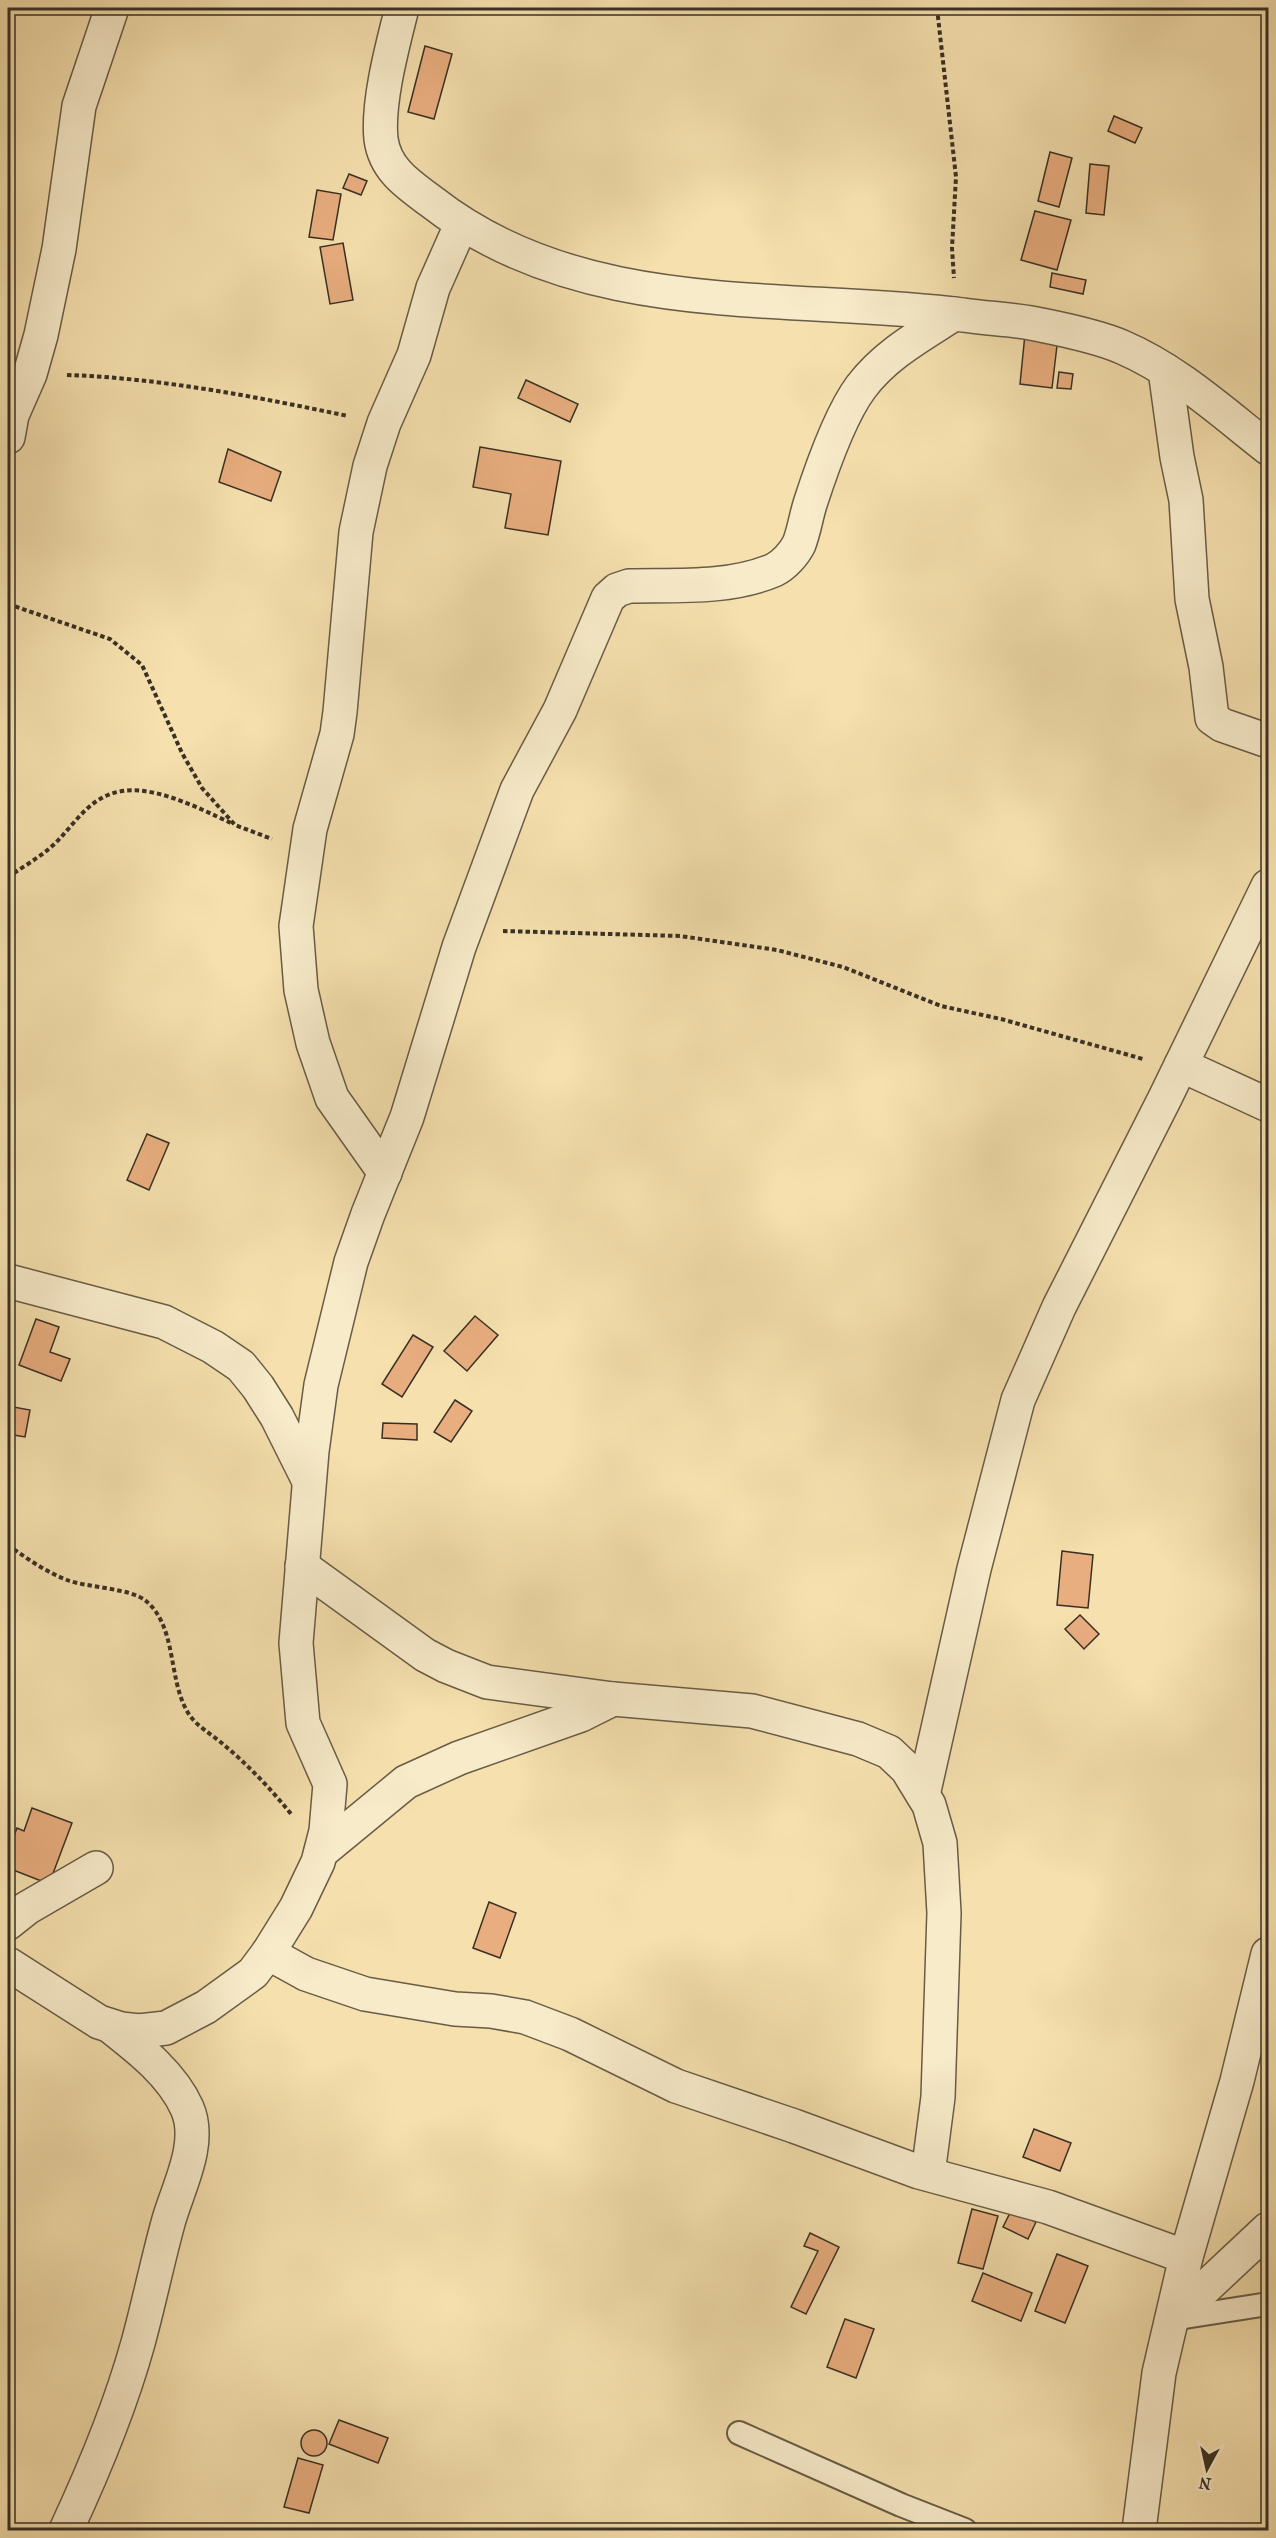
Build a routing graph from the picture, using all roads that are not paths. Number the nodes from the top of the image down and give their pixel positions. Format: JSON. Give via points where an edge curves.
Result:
{"nodes":[{"id":1,"x":112,"y":8,"type":"edge"},
{"id":2,"x":402,"y":8,"type":"edge"},
{"id":3,"x":461,"y":225,"type":"junction"},
{"id":4,"x":958,"y":315,"type":"junction"},
{"id":5,"x":1165,"y":370,"type":"junction"},
{"id":6,"x":20,"y":388,"type":"edge"},
{"id":7,"x":8,"y":437,"type":"edge"},
{"id":8,"x":1269,"y":448,"type":"edge"},
{"id":9,"x":1269,"y":741,"type":"edge"},
{"id":10,"x":1269,"y":886,"type":"edge"},
{"id":11,"x":1179,"y":1069,"type":"junction"},
{"id":12,"x":1269,"y":1105,"type":"edge"},
{"id":13,"x":385,"y":1173,"type":"junction"},
{"id":14,"x":8,"y":1281,"type":"edge"},
{"id":15,"x":310,"y":1483,"type":"junction"},
{"id":16,"x":302,"y":1566,"type":"junction"},
{"id":17,"x":613,"y":1700,"type":"junction"},
{"id":18,"x":922,"y":1796,"type":"junction"},
{"id":19,"x":321,"y":1852,"type":"junction"},
{"id":20,"x":96,"y":1868,"type":"dead end"},
{"id":21,"x":8,"y":1923,"type":"edge"},
{"id":22,"x":268,"y":1953,"type":"junction"},
{"id":23,"x":1269,"y":1954,"type":"edge"},
{"id":24,"x":8,"y":1964,"type":"edge"},
{"id":25,"x":110,"y":2026,"type":"junction"},
{"id":26,"x":928,"y":2174,"type":"junction"},
{"id":27,"x":1269,"y":2229,"type":"edge"},
{"id":28,"x":1186,"y":2257,"type":"junction"},
{"id":29,"x":1269,"y":2304,"type":"edge"},
{"id":30,"x":1172,"y":2319,"type":"junction"},
{"id":31,"x":740,"y":2433,"type":"dead end"},
{"id":32,"x":66,"y":2530,"type":"edge"},
{"id":33,"x":965,"y":2530,"type":"edge"},
{"id":34,"x":1139,"y":2530,"type":"edge"}],
"edges":[{"from":1,"to":6,"type":"street","via":[[79,106],[59,249],[41,335]]},
{"from":2,"to":3,"type":"street","via":[[382,107],[381,141],[393,172]]},
{"from":3,"to":4,"type":"street","via":[[522,256],[614,284],[681,295]]},
{"from":3,"to":13,"type":"street","via":[[433,288],[414,355],[370,466],[356,532],[337,734],[310,829],[296,926],[301,990],[313,1043],[332,1098]]},
{"from":4,"to":5,"type":"street","via":[[1038,324],[1120,346]]},
{"from":4,"to":13,"type":"street","via":[[890,354],[860,388],[835,436],[798,544],[788,560],[775,569],[743,578],[711,584],[629,586],[608,598],[560,710],[517,790]]},
{"from":5,"to":8,"type":"street"},
{"from":5,"to":9,"type":"street","via":[[1186,500],[1192,599],[1212,717],[1222,725]]},
{"from":6,"to":7,"type":"street"},
{"from":10,"to":11,"type":"street"},
{"from":11,"to":12,"type":"street"},
{"from":11,"to":18,"type":"street","via":[[1059,1307],[1018,1400]]},
{"from":13,"to":15,"type":"street","via":[[351,1262],[321,1385]]},
{"from":14,"to":15,"type":"street","via":[[164,1323],[213,1347],[241,1366],[258,1387]]},
{"from":15,"to":16,"type":"street"},
{"from":16,"to":17,"type":"street","via":[[446,1666],[487,1682]]},
{"from":16,"to":19,"type":"street","via":[[296,1643],[303,1723],[330,1784]]},
{"from":17,"to":18,"type":"street","via":[[752,1711],[858,1739],[889,1752],[907,1769]]},
{"from":17,"to":19,"type":"street","via":[[406,1782]]},
{"from":18,"to":26,"type":"street","via":[[929,1805],[940,1843],[944,1913],[938,2097]]},
{"from":19,"to":22,"type":"street","via":[[296,1908]]},
{"from":20,"to":21,"type":"street"},
{"from":22,"to":25,"type":"street","via":[[253,1973],[206,2007],[166,2028],[139,2031]]},
{"from":22,"to":26,"type":"street","via":[[306,1974],[365,1994],[455,2010],[525,2017],[570,2034],[676,2086]]},
{"from":23,"to":28,"type":"street"},
{"from":24,"to":25,"type":"street","via":[[82,2013]]},
{"from":25,"to":32,"type":"street","via":[[141,2050],[188,2109],[191,2150],[122,2393]]},
{"from":26,"to":28,"type":"street","via":[[1048,2207]]},
{"from":27,"to":30,"type":"street"},
{"from":28,"to":30,"type":"street"},
{"from":29,"to":30,"type":"lane"},
{"from":30,"to":34,"type":"street","via":[[1159,2373]]},
{"from":31,"to":33,"type":"lane"}]}
